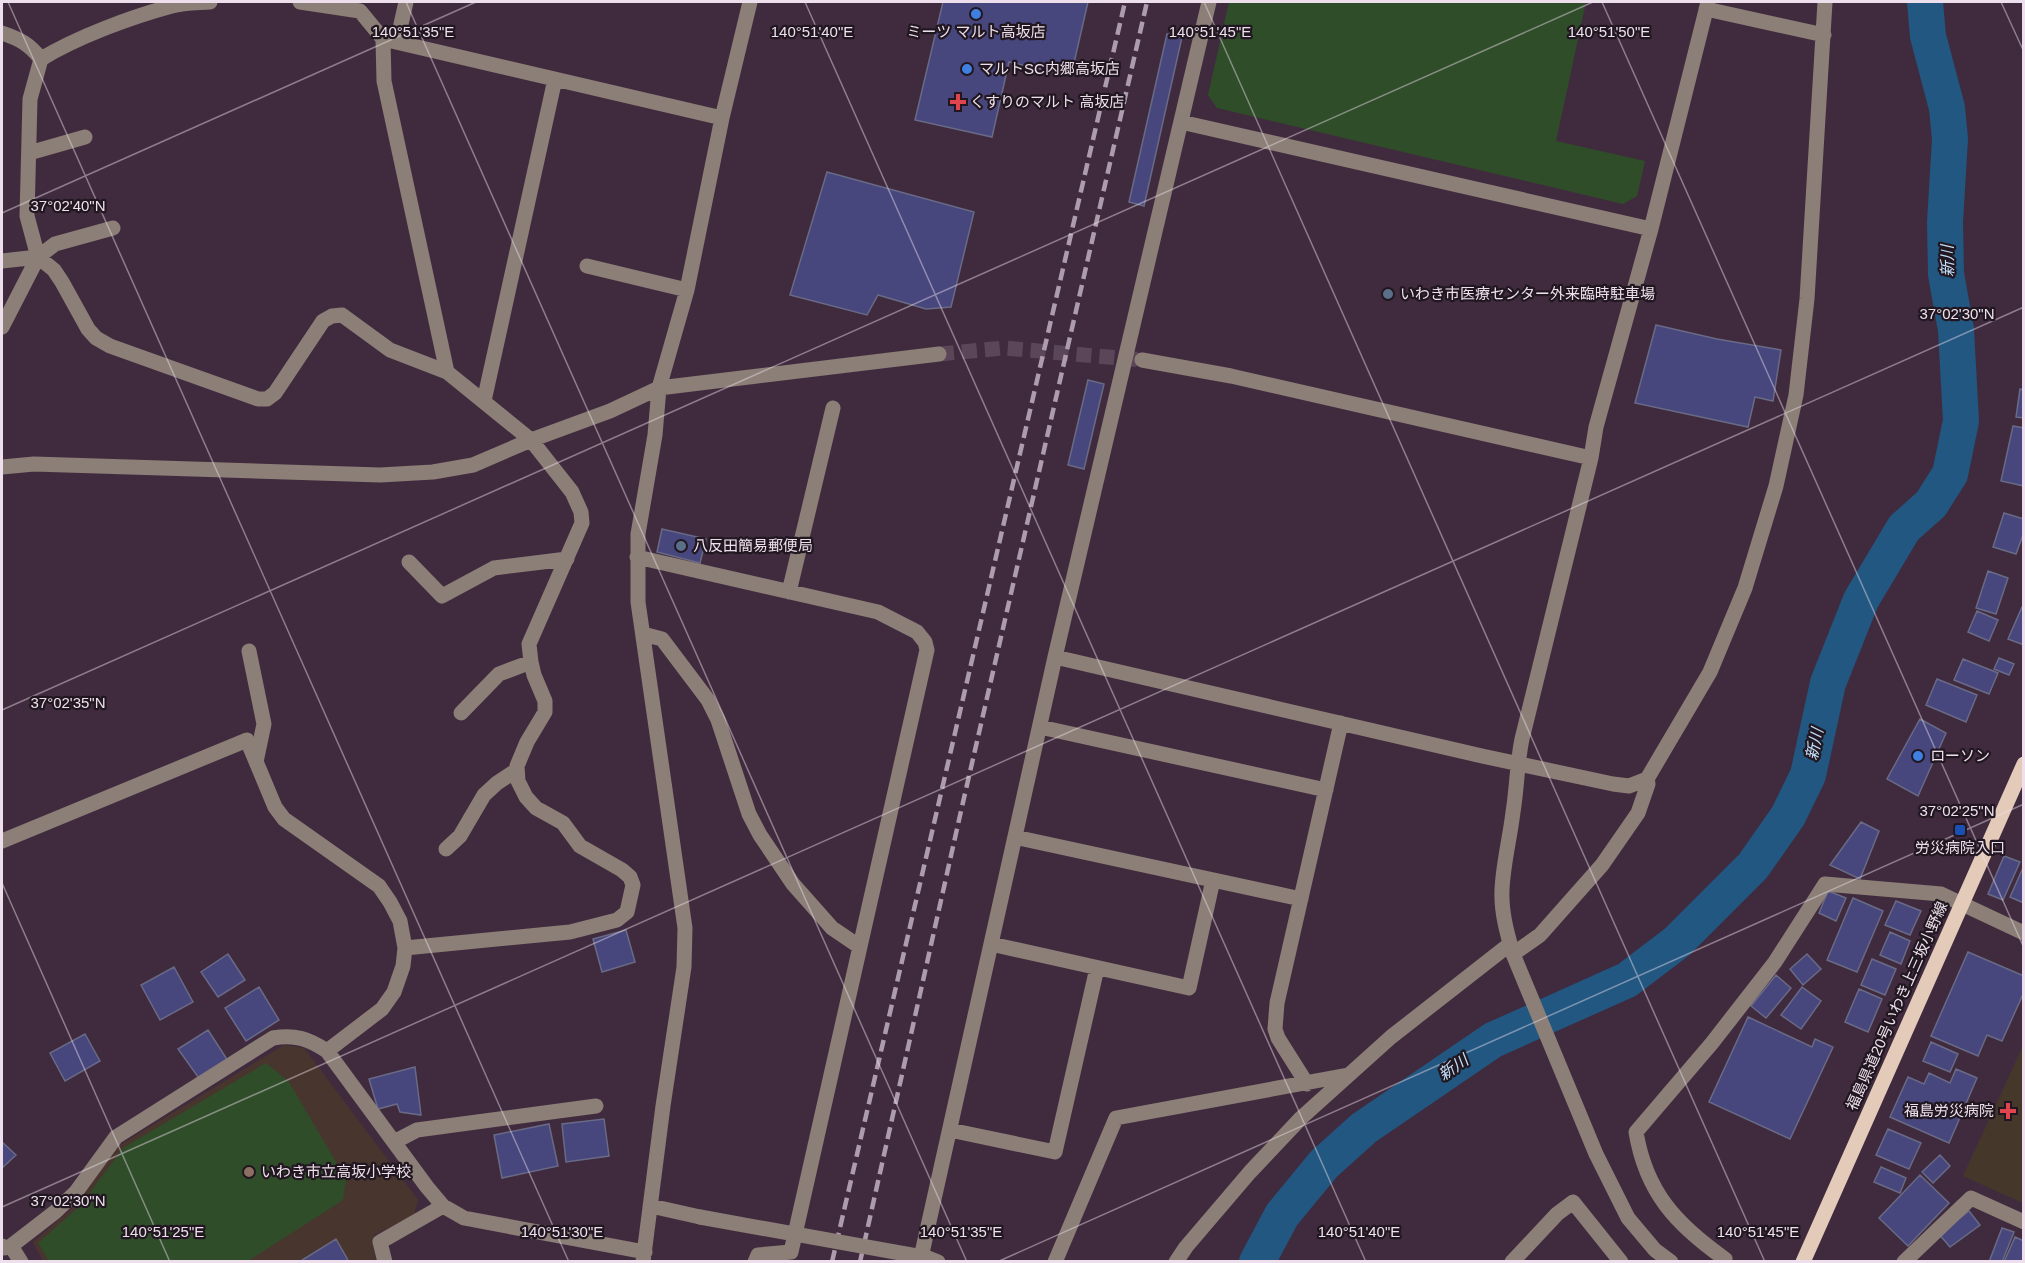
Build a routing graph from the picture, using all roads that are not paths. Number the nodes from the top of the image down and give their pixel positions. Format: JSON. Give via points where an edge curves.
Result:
{"nodes":[{"id":1,"x":210,"y":2,"type":"edge"},
{"id":2,"x":300,"y":2,"type":"edge"},
{"id":3,"x":406,"y":2,"type":"edge"},
{"id":4,"x":750,"y":2,"type":"edge"},
{"id":5,"x":1209,"y":2,"type":"edge"},
{"id":6,"x":1825,"y":2,"type":"edge"},
{"id":7,"x":1707,"y":5,"type":"edge"},
{"id":8,"x":359,"y":6,"type":"edge"},
{"id":9,"x":2,"y":33,"type":"edge"},
{"id":10,"x":1824,"y":35,"type":"junction"},
{"id":11,"x":390,"y":40,"type":"junction"},
{"id":12,"x":41,"y":59,"type":"junction"},
{"id":13,"x":555,"y":79,"type":"junction"},
{"id":14,"x":722,"y":118,"type":"junction"},
{"id":15,"x":1181,"y":122,"type":"junction"},
{"id":16,"x":85,"y":137,"type":"dead end"},
{"id":17,"x":29,"y":153,"type":"junction"},
{"id":18,"x":113,"y":228,"type":"dead end"},
{"id":19,"x":1651,"y":229,"type":"junction"},
{"id":20,"x":38,"y":257,"type":"junction"},
{"id":21,"x":2,"y":261,"type":"edge"},
{"id":22,"x":587,"y":266,"type":"dead end"},
{"id":23,"x":687,"y":290,"type":"junction"},
{"id":24,"x":2,"y":327,"type":"edge"},
{"id":25,"x":939,"y":354,"type":"tunnel mouth"},
{"id":26,"x":1142,"y":360,"type":"tunnel mouth"},
{"id":27,"x":447,"y":372,"type":"junction"},
{"id":28,"x":659,"y":388,"type":"junction"},
{"id":29,"x":484,"y":401,"type":"junction"},
{"id":30,"x":833,"y":408,"type":"dead end"},
{"id":31,"x":531,"y":440,"type":"junction"},
{"id":32,"x":1591,"y":458,"type":"junction"},
{"id":33,"x":2,"y":467,"type":"edge"},
{"id":34,"x":637,"y":557,"type":"junction"},
{"id":35,"x":567,"y":559,"type":"junction"},
{"id":36,"x":409,"y":562,"type":"dead end"},
{"id":37,"x":789,"y":592,"type":"junction"},
{"id":38,"x":643,"y":634,"type":"junction"},
{"id":39,"x":249,"y":651,"type":"dead end"},
{"id":40,"x":1055,"y":657,"type":"junction"},
{"id":41,"x":531,"y":662,"type":"junction"},
{"id":42,"x":461,"y":713,"type":"dead end"},
{"id":43,"x":1341,"y":723,"type":"junction"},
{"id":44,"x":1040,"y":727,"type":"junction"},
{"id":45,"x":256,"y":762,"type":"junction"},
{"id":46,"x":1517,"y":762,"type":"junction"},
{"id":47,"x":2024,"y":764,"type":"edge"},
{"id":48,"x":517,"y":770,"type":"junction"},
{"id":49,"x":1647,"y":779,"type":"junction"},
{"id":50,"x":1326,"y":790,"type":"junction"},
{"id":51,"x":1016,"y":837,"type":"junction"},
{"id":52,"x":2,"y":841,"type":"edge"},
{"id":53,"x":446,"y":849,"type":"dead end"},
{"id":54,"x":1213,"y":880,"type":"junction"},
{"id":55,"x":1301,"y":899,"type":"junction"},
{"id":56,"x":1962,"y":903,"type":"junction"},
{"id":57,"x":2024,"y":933,"type":"edge"},
{"id":58,"x":991,"y":944,"type":"junction"},
{"id":59,"x":860,"y":947,"type":"junction"},
{"id":60,"x":405,"y":948,"type":"junction"},
{"id":61,"x":1513,"y":955,"type":"junction"},
{"id":62,"x":1097,"y":968,"type":"junction"},
{"id":63,"x":327,"y":1051,"type":"junction"},
{"id":64,"x":1348,"y":1076,"type":"junction"},
{"id":65,"x":1307,"y":1084,"type":"junction"},
{"id":66,"x":596,"y":1106,"type":"dead end"},
{"id":67,"x":950,"y":1130,"type":"junction"},
{"id":68,"x":394,"y":1142,"type":"junction"},
{"id":69,"x":443,"y":1206,"type":"junction"},
{"id":70,"x":651,"y":1206,"type":"junction"},
{"id":71,"x":2024,"y":1222,"type":"edge"},
{"id":72,"x":6,"y":1246,"type":"edge"},
{"id":73,"x":644,"y":1257,"type":"edge"},
{"id":74,"x":21,"y":1262,"type":"edge"},
{"id":75,"x":385,"y":1262,"type":"edge"},
{"id":76,"x":755,"y":1262,"type":"edge"},
{"id":77,"x":920,"y":1262,"type":"edge"},
{"id":78,"x":938,"y":1262,"type":"edge"},
{"id":79,"x":1055,"y":1262,"type":"edge"},
{"id":80,"x":1176,"y":1262,"type":"edge"},
{"id":81,"x":1512,"y":1262,"type":"edge"},
{"id":82,"x":1621,"y":1262,"type":"edge"},
{"id":83,"x":1671,"y":1262,"type":"edge"},
{"id":84,"x":1724,"y":1262,"type":"edge"},
{"id":85,"x":1803,"y":1262,"type":"edge"},
{"id":86,"x":1904,"y":1262,"type":"edge"}],
"edges":[{"from":1,"to":12,"type":"street","via":[[174,6],[125,22]]},
{"from":2,"to":8,"type":"street"},
{"from":3,"to":11,"type":"street"},
{"from":4,"to":14,"type":"street"},
{"from":5,"to":15,"type":"street"},
{"from":6,"to":10,"type":"street"},
{"from":7,"to":10,"type":"street"},
{"from":7,"to":19,"type":"street"},
{"from":8,"to":11,"type":"street"},
{"from":9,"to":12,"type":"street","via":[[30,45]]},
{"from":10,"to":49,"type":"street","via":[[1807,299],[1796,395],[1776,486],[1745,588],[1710,672]]},
{"from":11,"to":13,"type":"street"},
{"from":11,"to":27,"type":"street","via":[[384,81]]},
{"from":12,"to":17,"type":"street","via":[[30,99]]},
{"from":13,"to":14,"type":"street"},
{"from":13,"to":29,"type":"street"},
{"from":14,"to":23,"type":"street"},
{"from":15,"to":19,"type":"street"},
{"from":15,"to":40,"type":"street"},
{"from":16,"to":17,"type":"street"},
{"from":17,"to":20,"type":"street","via":[[27,216]]},
{"from":18,"to":20,"type":"street","via":[[55,244]]},
{"from":19,"to":32,"type":"street","via":[[1596,427]]},
{"from":20,"to":21,"type":"street"},
{"from":20,"to":24,"type":"street"},
{"from":20,"to":27,"type":"street","via":[[58,276],[96,338],[258,399],[275,393],[323,321],[332,315],[342,315],[390,350]]},
{"from":22,"to":23,"type":"street"},
{"from":23,"to":28,"type":"street"},
{"from":25,"to":28,"type":"street"},
{"from":26,"to":32,"type":"street"},
{"from":27,"to":29,"type":"street"},
{"from":28,"to":31,"type":"street"},
{"from":28,"to":34,"type":"street"},
{"from":29,"to":31,"type":"street"},
{"from":30,"to":37,"type":"street"},
{"from":31,"to":33,"type":"street","via":[[473,465],[380,475],[34,464]]},
{"from":31,"to":35,"type":"street","via":[[572,492],[581,512],[582,523]]},
{"from":32,"to":46,"type":"street"},
{"from":34,"to":37,"type":"street"},
{"from":34,"to":38,"type":"street"},
{"from":35,"to":36,"type":"street","via":[[494,568],[442,596]]},
{"from":35,"to":41,"type":"street","via":[[530,644]]},
{"from":37,"to":59,"type":"street","via":[[878,612],[917,632],[927,650]]},
{"from":38,"to":59,"type":"street","via":[[662,639],[708,700],[749,814],[793,884],[832,927]]},
{"from":38,"to":70,"type":"street","via":[[685,928],[684,967]]},
{"from":39,"to":45,"type":"street","via":[[264,724]]},
{"from":40,"to":43,"type":"street"},
{"from":40,"to":44,"type":"street"},
{"from":41,"to":42,"type":"street","via":[[499,674]]},
{"from":41,"to":48,"type":"street","via":[[545,712],[527,742]]},
{"from":43,"to":46,"type":"street"},
{"from":43,"to":50,"type":"street"},
{"from":44,"to":50,"type":"street"},
{"from":44,"to":51,"type":"street"},
{"from":45,"to":52,"type":"street","via":[[248,740]]},
{"from":45,"to":60,"type":"street","via":[[284,819],[378,886],[400,921]]},
{"from":46,"to":49,"type":"street","via":[[1629,786]]},
{"from":46,"to":61,"type":"street","via":[[1502,890],[1504,921]]},
{"from":47,"to":56,"type":"main road","name":"福島県道20号いわき上三坂小野線"},
{"from":48,"to":53,"type":"street","via":[[484,795],[460,836]]},
{"from":48,"to":60,"type":"street","via":[[518,781],[536,808],[563,823],[580,846],[630,877],[633,885],[627,912],[617,920],[570,932]]},
{"from":49,"to":61,"type":"street","via":[[1638,813],[1602,865],[1540,935]]},
{"from":50,"to":55,"type":"street"},
{"from":51,"to":54,"type":"street"},
{"from":51,"to":58,"type":"street"},
{"from":54,"to":55,"type":"street"},
{"from":54,"to":62,"type":"street","via":[[1189,988]]},
{"from":55,"to":65,"type":"street","via":[[1277,1003],[1275,1029]]},
{"from":56,"to":57,"type":"street"},
{"from":56,"to":84,"type":"street","via":[[1941,894],[1825,884],[1775,962],[1636,1132],[1640,1156],[1665,1205],[1695,1237],[1725,1258]]},
{"from":56,"to":85,"type":"main road","name":"福島県道20号いわき上三坂小野線"},
{"from":58,"to":62,"type":"street"},
{"from":58,"to":67,"type":"street"},
{"from":59,"to":76,"type":"street","via":[[791,1252],[758,1255]]},
{"from":60,"to":63,"type":"street","via":[[394,992],[382,1009]]},
{"from":61,"to":64,"type":"street","via":[[1391,1036]]},
{"from":61,"to":83,"type":"street","via":[[1596,1154],[1628,1218],[1655,1250]]},
{"from":62,"to":67,"type":"street","via":[[1055,1152]]},
{"from":63,"to":68,"type":"street"},
{"from":63,"to":72,"type":"street","via":[[297,1036],[273,1038],[116,1137],[76,1192],[56,1212]]},
{"from":64,"to":65,"type":"street"},
{"from":64,"to":80,"type":"street","via":[[1250,1172]]},
{"from":65,"to":79,"type":"street","via":[[1116,1118]]},
{"from":66,"to":68,"type":"street","via":[[417,1130]]},
{"from":67,"to":77,"type":"street"},
{"from":68,"to":69,"type":"street"},
{"from":69,"to":73,"type":"street","via":[[464,1218]]},
{"from":69,"to":75,"type":"street","via":[[380,1242]]},
{"from":70,"to":73,"type":"street"},
{"from":70,"to":78,"type":"street","bridge":true},
{"from":71,"to":86,"type":"street","via":[[1971,1198]]},
{"from":72,"to":74,"type":"street"},
{"from":81,"to":82,"type":"street","via":[[1573,1202]]}]}
